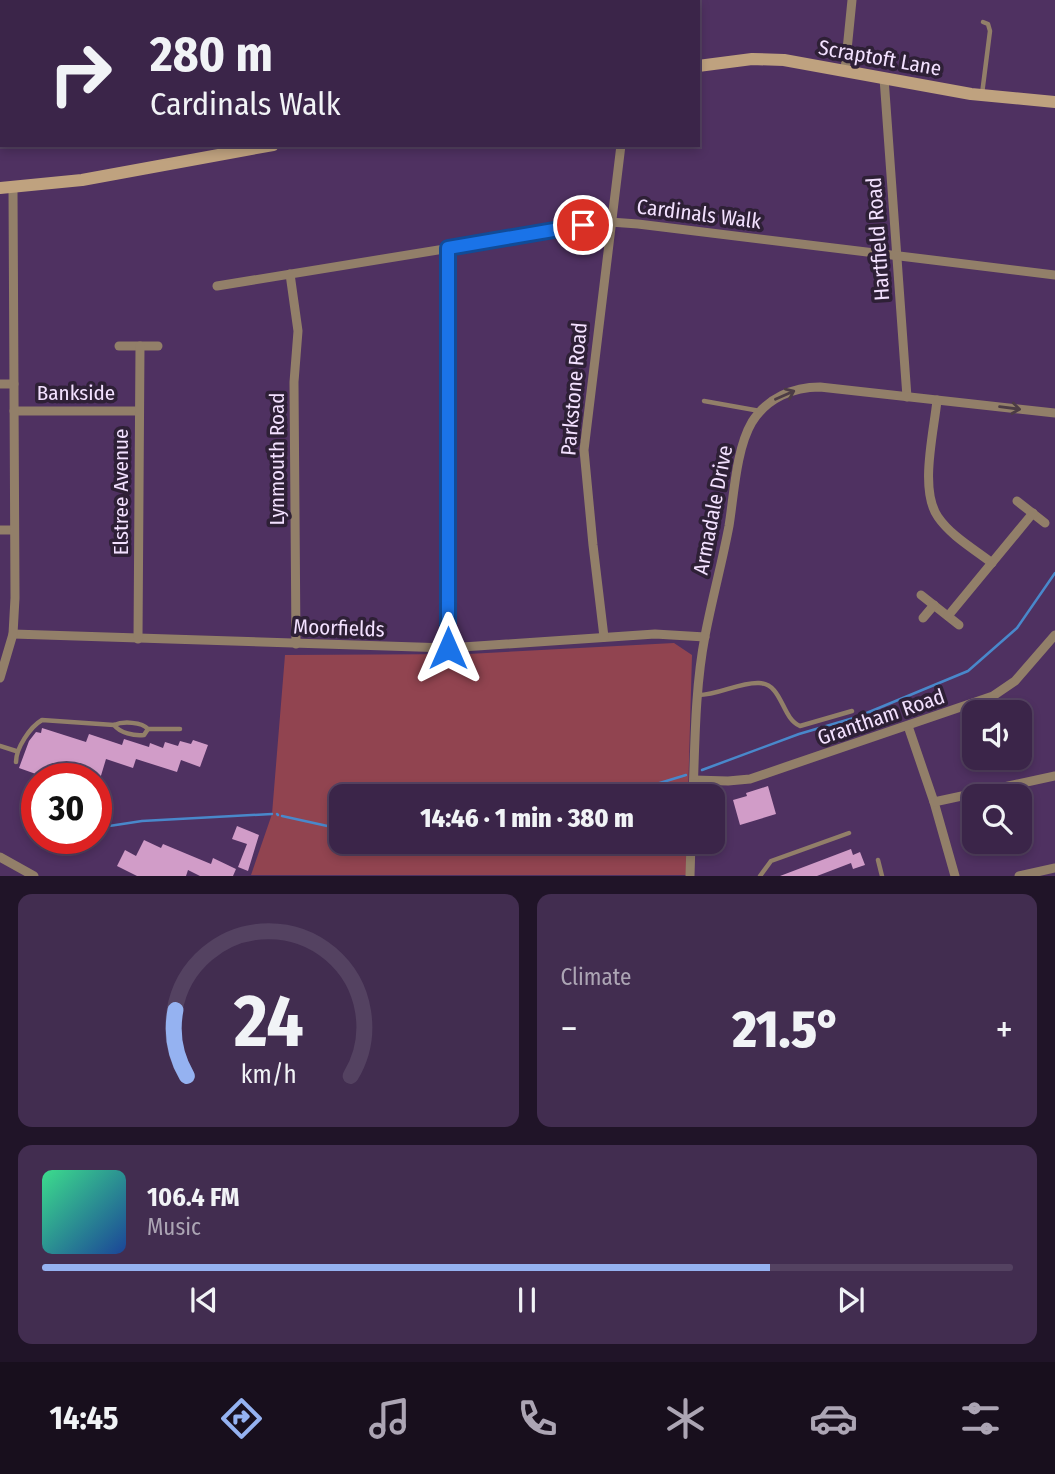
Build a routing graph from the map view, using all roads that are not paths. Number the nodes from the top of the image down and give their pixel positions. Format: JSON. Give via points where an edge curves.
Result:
{"nodes":[{"id":1,"x":852,"y":0,"type":"edge"},
{"id":2,"x":982,"y":22,"type":"dead end"},
{"id":3,"x":700,"y":66,"type":"edge"},
{"id":4,"x":845,"y":70,"type":"junction"},
{"id":5,"x":884,"y":78,"type":"junction"},
{"id":6,"x":982,"y":95,"type":"junction"},
{"id":7,"x":1055,"y":102,"type":"edge"},
{"id":8,"x":262,"y":147,"type":"edge"},
{"id":9,"x":621,"y":147,"type":"edge"},
{"id":10,"x":6,"y":188,"type":"edge"},
{"id":11,"x":610,"y":222,"type":"junction"},
{"id":12,"x":448,"y":248,"type":"junction"},
{"id":13,"x":897,"y":256,"type":"junction"},
{"id":14,"x":289,"y":274,"type":"junction"},
{"id":15,"x":1055,"y":275,"type":"edge"},
{"id":16,"x":217,"y":286,"type":"dead end"},
{"id":17,"x":119,"y":346,"type":"dead end"},
{"id":18,"x":139,"y":346,"type":"junction"},
{"id":19,"x":158,"y":346,"type":"dead end"},
{"id":20,"x":0,"y":384,"type":"edge"},
{"id":21,"x":14,"y":384,"type":"junction"},
{"id":22,"x":906,"y":397,"type":"junction"},
{"id":23,"x":937,"y":400,"type":"junction"},
{"id":24,"x":704,"y":401,"type":"dead end"},
{"id":25,"x":14,"y":411,"type":"junction"},
{"id":26,"x":139,"y":411,"type":"junction"},
{"id":27,"x":761,"y":411,"type":"junction"},
{"id":28,"x":1055,"y":413,"type":"edge"},
{"id":29,"x":1017,"y":500,"type":"dead end"},
{"id":30,"x":1033,"y":513,"type":"junction"},
{"id":31,"x":1045,"y":523,"type":"dead end"},
{"id":32,"x":0,"y":530,"type":"edge"},
{"id":33,"x":14,"y":530,"type":"junction"},
{"id":34,"x":992,"y":563,"type":"junction"},
{"id":35,"x":921,"y":595,"type":"dead end"},
{"id":36,"x":934,"y":605,"type":"junction"},
{"id":37,"x":948,"y":616,"type":"junction"},
{"id":38,"x":923,"y":618,"type":"dead end"},
{"id":39,"x":959,"y":625,"type":"dead end"},
{"id":40,"x":13,"y":634,"type":"junction"},
{"id":41,"x":1055,"y":635,"type":"edge"},
{"id":42,"x":604,"y":637,"type":"junction"},
{"id":43,"x":705,"y":637,"type":"junction"},
{"id":44,"x":138,"y":639,"type":"junction"},
{"id":45,"x":296,"y":645,"type":"junction"},
{"id":46,"x":448,"y":648,"type":"junction"},
{"id":47,"x":0,"y":678,"type":"edge"},
{"id":48,"x":698,"y":695,"type":"junction"},
{"id":49,"x":852,"y":711,"type":"dead end"},
{"id":50,"x":114,"y":725,"type":"junction"},
{"id":51,"x":908,"y":726,"type":"junction"},
{"id":52,"x":148,"y":729,"type":"junction"},
{"id":53,"x":180,"y":729,"type":"dead end"},
{"id":54,"x":0,"y":746,"type":"edge"},
{"id":55,"x":16,"y":752,"type":"junction"},
{"id":56,"x":16,"y":762,"type":"dead end"},
{"id":57,"x":1055,"y":776,"type":"edge"},
{"id":58,"x":694,"y":780,"type":"junction"},
{"id":59,"x":694,"y":784,"type":"edge"},
{"id":60,"x":934,"y":802,"type":"junction"},
{"id":61,"x":849,"y":832,"type":"dead end"},
{"id":62,"x":691,"y":854,"type":"edge"},
{"id":63,"x":0,"y":857,"type":"edge"},
{"id":64,"x":878,"y":860,"type":"dead end"},
{"id":65,"x":1055,"y":868,"type":"edge"},
{"id":66,"x":17,"y":871,"type":"edge"},
{"id":67,"x":34,"y":876,"type":"edge"},
{"id":68,"x":690,"y":876,"type":"edge"},
{"id":69,"x":760,"y":876,"type":"edge"},
{"id":70,"x":882,"y":876,"type":"edge"},
{"id":71,"x":955,"y":876,"type":"edge"},
{"id":72,"x":1019,"y":876,"type":"edge"}],
"edges":[{"from":1,"to":4,"type":"street"},
{"from":2,"to":6,"type":"lane","via":[[990,31]]},
{"from":3,"to":4,"type":"street","name":"Scraptoft Lane","via":[[752,59]]},
{"from":4,"to":5,"type":"street","name":"Scraptoft Lane"},
{"from":5,"to":6,"type":"street","name":"Scraptoft Lane"},
{"from":5,"to":13,"type":"street","name":"Hartfield Road"},
{"from":6,"to":7,"type":"street","name":"Scraptoft Lane"},
{"from":8,"to":10,"type":"street","via":[[82,180]]},
{"from":9,"to":11,"type":"street","name":"Parkstone Road"},
{"from":10,"to":21,"type":"street"},
{"from":11,"to":12,"type":"street","name":"Cardinals Walk"},
{"from":11,"to":13,"type":"street","name":"Cardinals Walk"},
{"from":11,"to":42,"type":"street","name":"Parkstone Road","via":[[584,450]]},
{"from":12,"to":14,"type":"street","name":"Cardinals Walk"},
{"from":12,"to":46,"type":"street"},
{"from":13,"to":15,"type":"street","name":"Cardinals Walk"},
{"from":13,"to":22,"type":"street","name":"Hartfield Road"},
{"from":14,"to":16,"type":"street","name":"Cardinals Walk"},
{"from":14,"to":45,"type":"street","name":"Lynmouth Road","via":[[298,331],[294,382]]},
{"from":17,"to":18,"type":"street"},
{"from":18,"to":19,"type":"street"},
{"from":18,"to":26,"type":"street","name":"Elstree Avenue"},
{"from":20,"to":21,"type":"street"},
{"from":21,"to":25,"type":"street"},
{"from":22,"to":23,"type":"street","name":"Armadale Drive"},
{"from":27,"to":22,"type":"street","name":"Armadale Drive","one_way":true,"via":[[780,395],[810,387]]},
{"from":23,"to":28,"type":"street","name":"Armadale Drive","one_way":true},
{"from":23,"to":34,"type":"street","via":[[928,483],[931,503],[942,523]]},
{"from":24,"to":27,"type":"lane"},
{"from":25,"to":26,"type":"street","name":"Bankside"},
{"from":25,"to":33,"type":"street"},
{"from":26,"to":44,"type":"street","name":"Elstree Avenue"},
{"from":27,"to":43,"type":"street","name":"Armadale Drive","via":[[743,445]]},
{"from":29,"to":30,"type":"street"},
{"from":30,"to":31,"type":"street"},
{"from":30,"to":34,"type":"street"},
{"from":32,"to":33,"type":"street"},
{"from":33,"to":40,"type":"street"},
{"from":34,"to":37,"type":"street"},
{"from":35,"to":36,"type":"street"},
{"from":36,"to":37,"type":"street"},
{"from":36,"to":38,"type":"street"},
{"from":37,"to":39,"type":"street"},
{"from":40,"to":44,"type":"street","name":"Moorfields"},
{"from":40,"to":47,"type":"street"},
{"from":41,"to":51,"type":"street","name":"Grantham Road","via":[[999,693]]},
{"from":42,"to":43,"type":"street","name":"Moorfields"},
{"from":42,"to":46,"type":"street","name":"Moorfields"},
{"from":43,"to":48,"type":"street","name":"Armadale Drive"},
{"from":44,"to":45,"type":"street","name":"Moorfields"},
{"from":45,"to":46,"type":"street","name":"Moorfields"},
{"from":48,"to":49,"type":"lane","via":[[766,684],[800,726]]},
{"from":48,"to":58,"type":"street","name":"Armadale Drive"},
{"from":50,"to":52,"type":"lane","via":[[143,724]]},
{"from":50,"to":52,"type":"lane","via":[[135,735],[144,735]]},
{"from":50,"to":55,"type":"lane","via":[[42,720]]},
{"from":51,"to":58,"type":"street","name":"Grantham Road","via":[[750,779]]},
{"from":51,"to":60,"type":"street"},
{"from":52,"to":53,"type":"lane"},
{"from":54,"to":55,"type":"lane"},
{"from":55,"to":56,"type":"lane"},
{"from":57,"to":60,"type":"street"},
{"from":58,"to":59,"type":"street","name":"Armadale Drive"},
{"from":60,"to":71,"type":"street"},
{"from":61,"to":69,"type":"lane","via":[[771,861]]},
{"from":62,"to":68,"type":"street"},
{"from":63,"to":66,"type":"street"},
{"from":64,"to":70,"type":"lane"},
{"from":65,"to":72,"type":"street"},
{"from":66,"to":67,"type":"street"}]}
